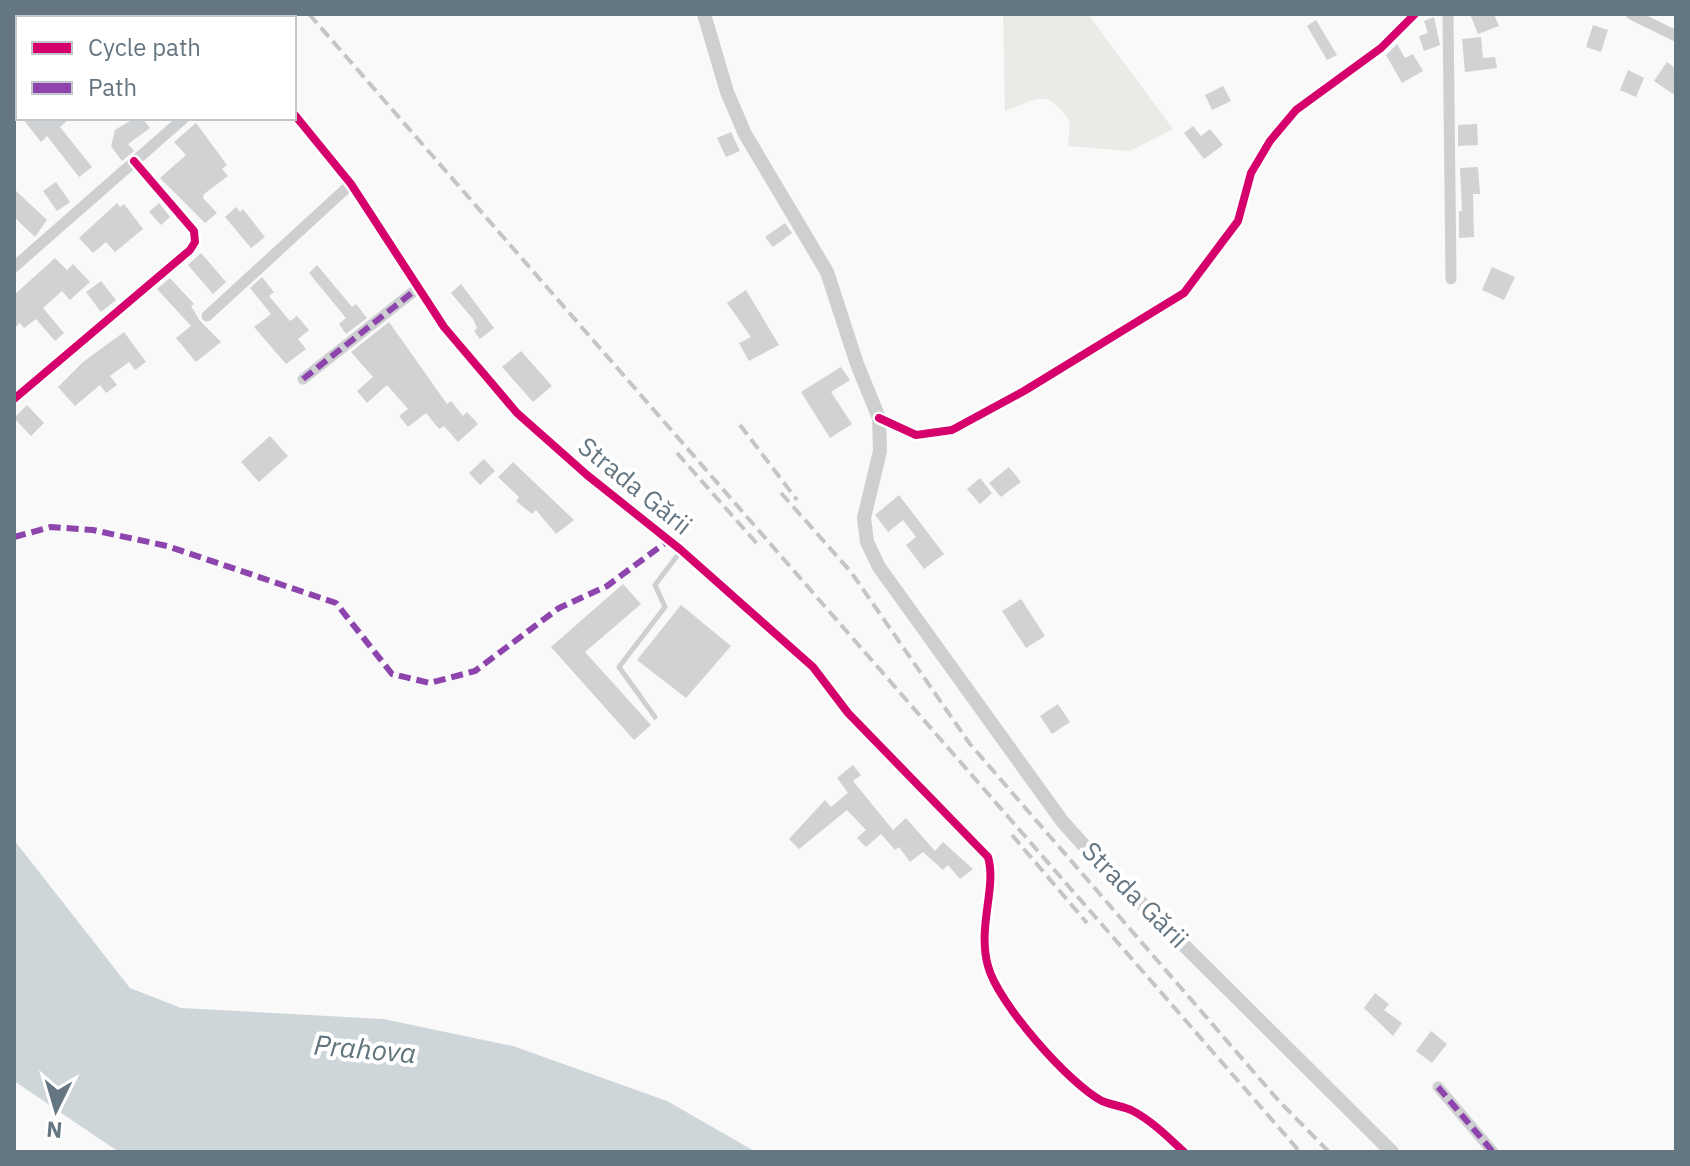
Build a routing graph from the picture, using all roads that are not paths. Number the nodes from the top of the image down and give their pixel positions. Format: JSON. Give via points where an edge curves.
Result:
{"nodes":[{"id":1,"x":704,"y":14,"type":"edge"},
{"id":2,"x":1415,"y":14,"type":"edge"},
{"id":3,"x":1448,"y":14,"type":"edge"},
{"id":4,"x":1631,"y":14,"type":"edge"},
{"id":5,"x":1676,"y":36,"type":"edge"},
{"id":6,"x":296,"y":116,"type":"edge"},
{"id":7,"x":182,"y":120,"type":"edge"},
{"id":8,"x":134,"y":161,"type":"junction"},
{"id":9,"x":351,"y":184,"type":"junction"},
{"id":10,"x":14,"y":267,"type":"edge"},
{"id":11,"x":1451,"y":279,"type":"dead end"},
{"id":12,"x":418,"y":288,"type":"junction"},
{"id":13,"x":207,"y":316,"type":"dead end"},
{"id":14,"x":303,"y":379,"type":"dead end"},
{"id":15,"x":14,"y":399,"type":"edge"},
{"id":16,"x":879,"y":418,"type":"junction"},
{"id":17,"x":681,"y":550,"type":"junction"},
{"id":18,"x":655,"y":717,"type":"dead end"},
{"id":19,"x":1438,"y":1087,"type":"dead end"},
{"id":20,"x":1184,"y":1152,"type":"edge"},
{"id":21,"x":1392,"y":1152,"type":"edge"},
{"id":22,"x":1493,"y":1152,"type":"edge"}],
"edges":[{"from":1,"to":16,"type":"street","via":[[745,134],[827,272]]},
{"from":2,"to":16,"type":"street","via":[[1381,48],[1296,110],[1270,141],[1251,173],[1238,221],[1184,293],[952,430],[916,435]]},
{"from":3,"to":11,"type":"street"},
{"from":4,"to":5,"type":"street"},
{"from":6,"to":9,"type":"street","name":"Strada Gării"},
{"from":7,"to":8,"type":"street"},
{"from":8,"to":10,"type":"street"},
{"from":8,"to":15,"type":"street","via":[[194,231],[195,242]]},
{"from":9,"to":12,"type":"street","name":"Strada Gării"},
{"from":9,"to":13,"type":"street"},
{"from":12,"to":14,"type":"street"},
{"from":12,"to":17,"type":"street","name":"Strada Gării","via":[[517,413]]},
{"from":16,"to":21,"type":"street","name":"Strada Gării","via":[[881,442],[864,531],[871,554],[908,610],[1088,850]]},
{"from":17,"to":18,"type":"lane","via":[[655,585],[665,607],[619,667]]},
{"from":17,"to":20,"type":"street","name":"Strada Gării","via":[[813,667],[848,713],[988,857],[982,935],[990,977],[1002,999],[1081,1087],[1132,1111]]},
{"from":19,"to":22,"type":"street"}]}
